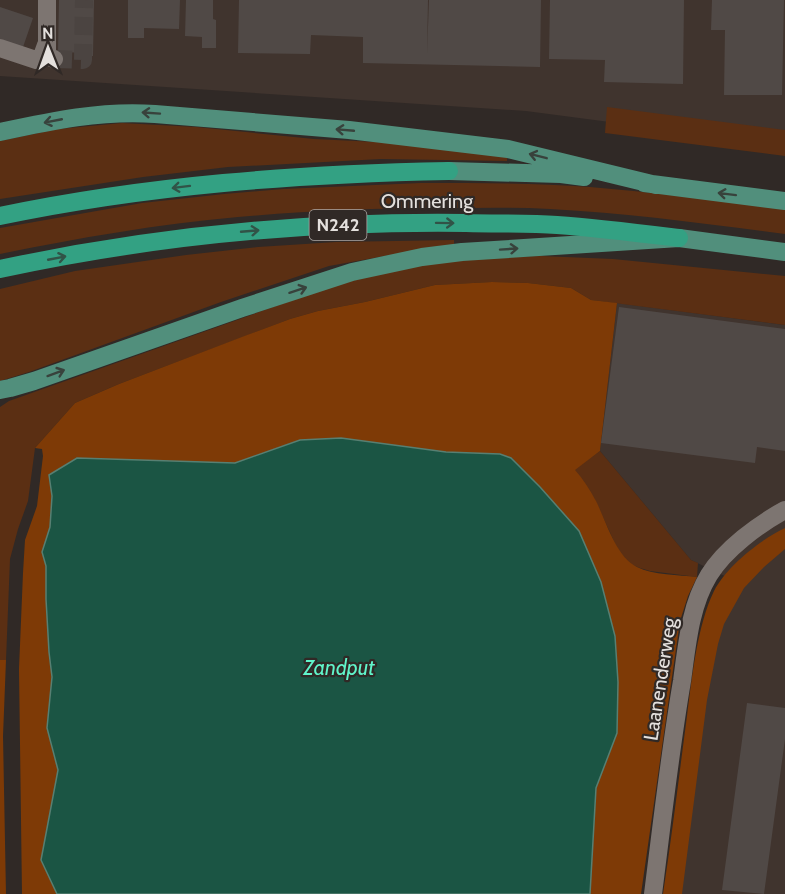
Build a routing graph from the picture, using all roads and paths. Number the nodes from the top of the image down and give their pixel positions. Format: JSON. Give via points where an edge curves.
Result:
{"nodes":[{"id":1,"x":47,"y":0,"type":"edge"},
{"id":2,"x":0,"y":48,"type":"edge"},
{"id":3,"x":0,"y":132,"type":"edge"},
{"id":4,"x":449,"y":171,"type":"joint"},
{"id":5,"x":656,"y":184,"type":"junction"},
{"id":6,"x":785,"y":201,"type":"edge"},
{"id":7,"x":0,"y":216,"type":"edge"},
{"id":8,"x":679,"y":238,"type":"junction"},
{"id":9,"x":785,"y":252,"type":"edge"},
{"id":10,"x":0,"y":270,"type":"edge"},
{"id":11,"x":0,"y":390,"type":"edge"},
{"id":12,"x":785,"y":510,"type":"edge"},
{"id":13,"x":652,"y":894,"type":"edge"}],
"edges":[{"from":1,"to":2,"type":"street","via":[[50,52],[36,60]]},
{"from":5,"to":3,"type":"main road","one_way":true,"via":[[508,149],[349,130],[178,116],[107,114]]},
{"from":4,"to":5,"type":"main road","name":"Ommering","via":[[561,174]]},
{"from":4,"to":7,"type":"highway","name":"Ommering","one_way":true,"via":[[363,172],[226,182]]},
{"from":6,"to":5,"type":"main road","name":"Ommering","one_way":true},
{"from":8,"to":9,"type":"main road","name":"Ommering","number":"N242"},
{"from":10,"to":8,"type":"highway","name":"Ommering","number":"N242","one_way":true,"via":[[119,248],[312,226],[516,224]]},
{"from":11,"to":8,"type":"main road","number":"N242","one_way":true,"via":[[352,272],[462,252]]},
{"from":12,"to":13,"type":"street","name":"Laanenderweg","via":[[753,531],[719,562],[697,601],[675,723]]}]}
